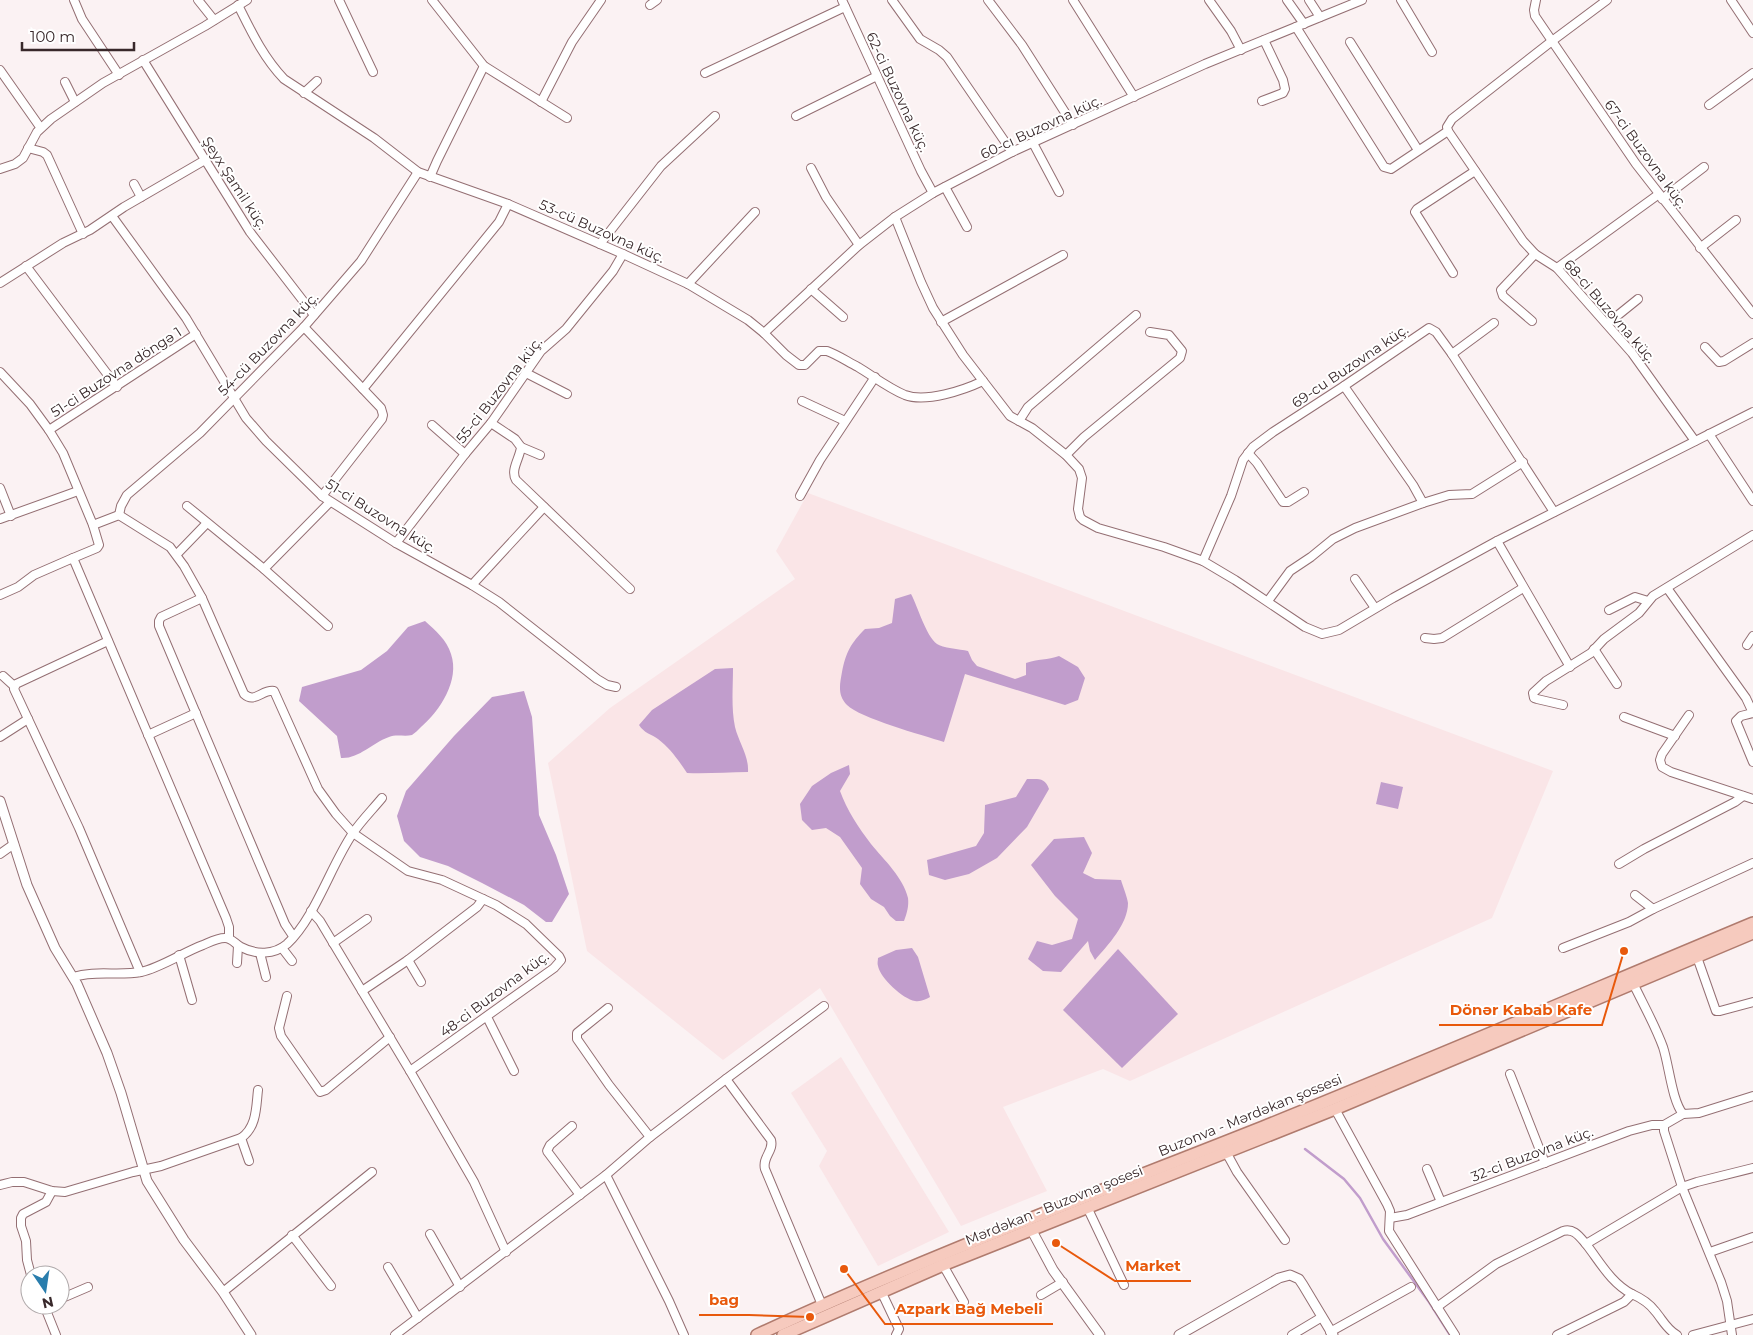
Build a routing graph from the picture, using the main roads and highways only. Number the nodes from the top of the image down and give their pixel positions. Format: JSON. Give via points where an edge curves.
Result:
{"nodes":[{"id":1,"x":1753,"y":923,"type":"edge"},
{"id":2,"x":1753,"y":933,"type":"edge"},
{"id":3,"x":802,"y":1331,"type":"edge"},
{"id":4,"x":757,"y":1335,"type":"edge"},
{"id":5,"x":783,"y":1335,"type":"edge"}],
"edges":[{"from":1,"to":4,"type":"main road","name":"Buzonva - Mərdəkan şossesi","via":[[1330,1100],[1010,1227]]},
{"from":2,"to":3,"type":"main road","name":"Mərdəkan - Buzovna şosesi","via":[[1335,1109],[943,1265],[881,1291]]},
{"from":3,"to":5,"type":"main road","name":"Mərdəkan - Buzovna şosesi"}]}
